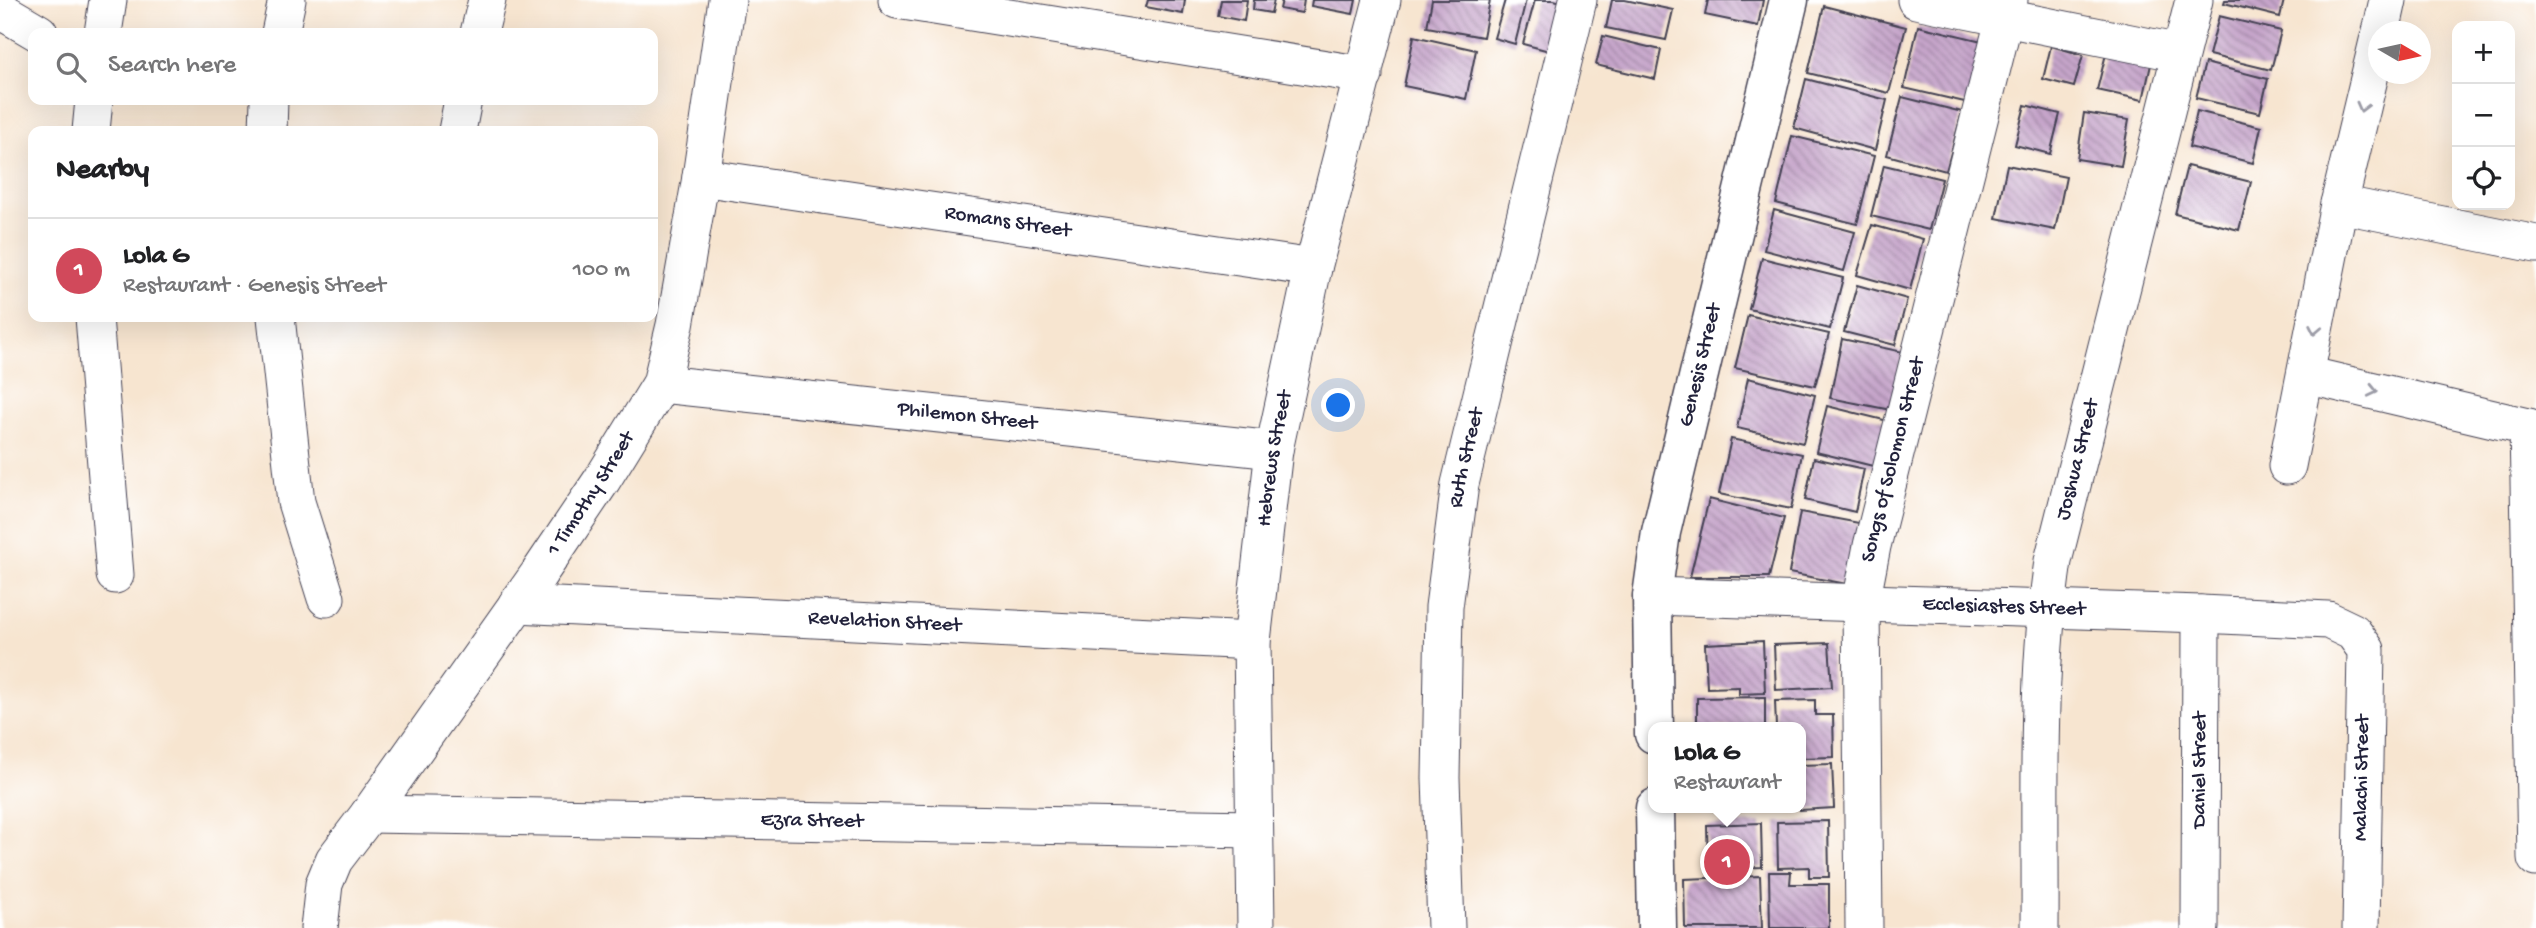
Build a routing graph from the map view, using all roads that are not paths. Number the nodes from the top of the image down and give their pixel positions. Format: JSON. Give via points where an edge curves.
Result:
{"nodes":[{"id":1,"x":108,"y":0,"type":"edge"},
{"id":2,"x":287,"y":0,"type":"edge"},
{"id":3,"x":487,"y":0,"type":"edge"},
{"id":4,"x":727,"y":0,"type":"edge"},
{"id":5,"x":897,"y":0,"type":"edge"},
{"id":6,"x":1382,"y":0,"type":"edge"},
{"id":7,"x":1578,"y":0,"type":"edge"},
{"id":8,"x":1789,"y":0,"type":"edge"},
{"id":9,"x":1916,"y":0,"type":"edge"},
{"id":10,"x":2194,"y":0,"type":"edge"},
{"id":11,"x":2388,"y":0,"type":"edge"},
{"id":12,"x":0,"y":10,"type":"edge"},
{"id":13,"x":2007,"y":10,"type":"edge"},
{"id":14,"x":2383,"y":21,"type":"edge"},
{"id":15,"x":31,"y":28,"type":"edge"},
{"id":16,"x":104,"y":28,"type":"edge"},
{"id":17,"x":281,"y":28,"type":"edge"},
{"id":18,"x":480,"y":28,"type":"edge"},
{"id":19,"x":2180,"y":53,"type":"junction"},
{"id":20,"x":1364,"y":75,"type":"junction"},
{"id":21,"x":2368,"y":83,"type":"edge"},
{"id":22,"x":94,"y":105,"type":"edge"},
{"id":23,"x":269,"y":105,"type":"edge"},
{"id":24,"x":462,"y":105,"type":"edge"},
{"id":25,"x":91,"y":126,"type":"edge"},
{"id":26,"x":268,"y":126,"type":"edge"},
{"id":27,"x":458,"y":126,"type":"edge"},
{"id":28,"x":701,"y":177,"type":"junction"},
{"id":29,"x":2339,"y":204,"type":"junction"},
{"id":30,"x":2536,"y":244,"type":"edge"},
{"id":31,"x":1314,"y":268,"type":"junction"},
{"id":32,"x":94,"y":322,"type":"edge"},
{"id":33,"x":277,"y":322,"type":"edge"},
{"id":34,"x":2306,"y":375,"type":"junction"},
{"id":35,"x":661,"y":384,"type":"junction"},
{"id":36,"x":2532,"y":428,"type":"edge"},
{"id":37,"x":1274,"y":450,"type":"junction"},
{"id":38,"x":2287,"y":466,"type":"dead end"},
{"id":39,"x":115,"y":575,"type":"dead end"},
{"id":40,"x":1652,"y":597,"type":"junction"},
{"id":41,"x":326,"y":598,"type":"dead end"},
{"id":42,"x":2534,"y":601,"type":"edge"},
{"id":43,"x":1861,"y":603,"type":"junction"},
{"id":44,"x":517,"y":604,"type":"junction"},
{"id":45,"x":2046,"y":608,"type":"junction"},
{"id":46,"x":2201,"y":614,"type":"junction"},
{"id":47,"x":2353,"y":632,"type":"joint"},
{"id":48,"x":1252,"y":641,"type":"junction"},
{"id":49,"x":1654,"y":722,"type":"edge"},
{"id":50,"x":2535,"y":778,"type":"edge"},
{"id":51,"x":1655,"y":813,"type":"edge"},
{"id":52,"x":369,"y":814,"type":"junction"},
{"id":53,"x":1254,"y":829,"type":"junction"},
{"id":54,"x":2536,"y":858,"type":"edge"},
{"id":55,"x":319,"y":928,"type":"edge"},
{"id":56,"x":1256,"y":928,"type":"edge"},
{"id":57,"x":1446,"y":928,"type":"edge"},
{"id":58,"x":1657,"y":928,"type":"edge"},
{"id":59,"x":1864,"y":928,"type":"edge"},
{"id":60,"x":2040,"y":928,"type":"edge"},
{"id":61,"x":2200,"y":928,"type":"edge"},
{"id":62,"x":2361,"y":928,"type":"edge"}],
"edges":[{"from":1,"to":16,"type":"street"},
{"from":2,"to":17,"type":"street"},
{"from":3,"to":18,"type":"street"},
{"from":4,"to":28,"type":"street","name":"1 Timothy Street"},
{"from":5,"to":20,"type":"street"},
{"from":6,"to":20,"type":"street","name":"Hebrews Street"},
{"from":7,"to":57,"type":"street","name":"Ruth Street","via":[[1460,484],[1444,607],[1441,778]]},
{"from":8,"to":40,"type":"street","name":"Genesis Street","via":[[1661,532]]},
{"from":9,"to":13,"type":"street"},
{"from":10,"to":19,"type":"street","name":"Joshua Street"},
{"from":11,"to":14,"type":"street"},
{"from":12,"to":15,"type":"street"},
{"from":13,"to":19,"type":"street"},
{"from":13,"to":43,"type":"street","name":"Songs of Solomon Street"},
{"from":19,"to":45,"type":"street","name":"Joshua Street","via":[[2053,561]]},
{"from":20,"to":31,"type":"street","name":"Hebrews Street"},
{"from":21,"to":29,"type":"street","one_way":true},
{"from":22,"to":25,"type":"street"},
{"from":23,"to":26,"type":"street"},
{"from":24,"to":27,"type":"street"},
{"from":28,"to":31,"type":"street","name":"Romans Street"},
{"from":28,"to":35,"type":"street","name":"1 Timothy Street"},
{"from":29,"to":30,"type":"street"},
{"from":29,"to":34,"type":"street","one_way":true},
{"from":31,"to":37,"type":"street","name":"Hebrews Street"},
{"from":32,"to":39,"type":"street"},
{"from":33,"to":41,"type":"street","via":[[296,502]]},
{"from":34,"to":36,"type":"street","one_way":true},
{"from":34,"to":38,"type":"street"},
{"from":35,"to":37,"type":"street","name":"Philemon Street"},
{"from":35,"to":44,"type":"street","name":"1 Timothy Street"},
{"from":36,"to":42,"type":"street"},
{"from":37,"to":48,"type":"street","name":"Hebrews Street"},
{"from":40,"to":43,"type":"street","name":"Ecclesiastes Street"},
{"from":40,"to":49,"type":"street","name":"Genesis Street"},
{"from":42,"to":50,"type":"street"},
{"from":43,"to":45,"type":"street","name":"Ecclesiastes Street"},
{"from":43,"to":59,"type":"street","name":"Songs of Solomon Street"},
{"from":44,"to":48,"type":"street","name":"Revelation Street"},
{"from":44,"to":52,"type":"street","name":"1 Timothy Street"},
{"from":45,"to":46,"type":"street","name":"Ecclesiastes Street"},
{"from":45,"to":60,"type":"street","name":"Joshua Street"},
{"from":46,"to":47,"type":"street","name":"Ecclesiastes Street","via":[[2328,620]]},
{"from":46,"to":61,"type":"street","name":"Daniel Street"},
{"from":47,"to":62,"type":"street","name":"Malachi Street","via":[[2366,650]]},
{"from":48,"to":53,"type":"street","name":"Hebrews Street"},
{"from":50,"to":54,"type":"street"},
{"from":51,"to":58,"type":"street"},
{"from":52,"to":53,"type":"street","name":"Ezra Street"},
{"from":52,"to":55,"type":"street","name":"1 Timothy Street","via":[[334,860],[324,884]]},
{"from":53,"to":56,"type":"street","name":"Hebrews Street"}]}
